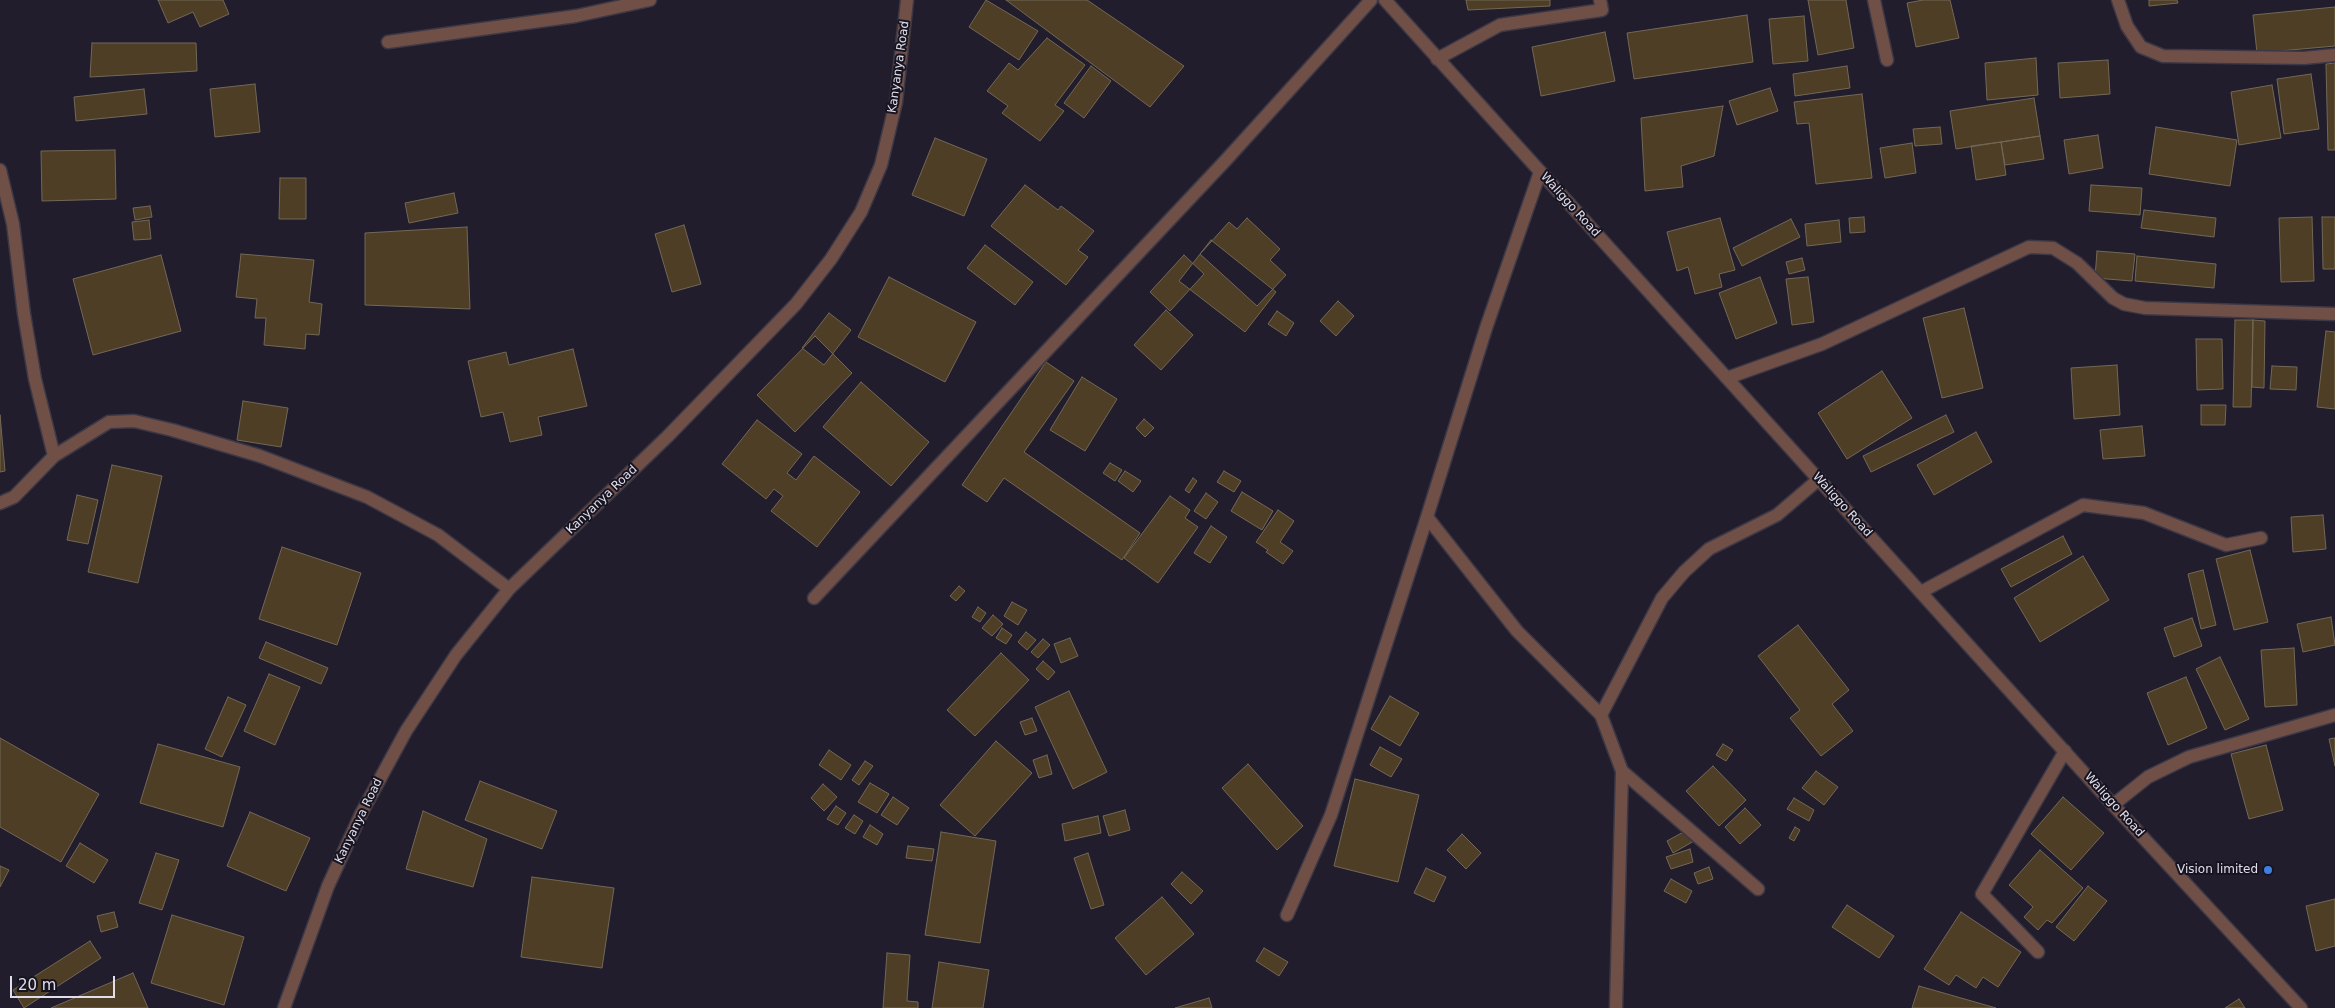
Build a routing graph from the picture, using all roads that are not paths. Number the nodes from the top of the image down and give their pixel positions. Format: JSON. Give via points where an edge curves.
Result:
{"nodes":[{"id":1,"x":650,"y":0,"type":"edge"},
{"id":2,"x":908,"y":0,"type":"edge"},
{"id":3,"x":1371,"y":0,"type":"edge"},
{"id":4,"x":1385,"y":0,"type":"edge"},
{"id":5,"x":1600,"y":0,"type":"edge"},
{"id":6,"x":1874,"y":0,"type":"edge"},
{"id":7,"x":2118,"y":0,"type":"edge"},
{"id":8,"x":388,"y":42,"type":"dead end"},
{"id":9,"x":2335,"y":55,"type":"edge"},
{"id":10,"x":1437,"y":59,"type":"junction"},
{"id":11,"x":1887,"y":60,"type":"dead end"},
{"id":12,"x":0,"y":170,"type":"edge"},
{"id":13,"x":1540,"y":172,"type":"junction"},
{"id":14,"x":2335,"y":314,"type":"edge"},
{"id":15,"x":1727,"y":378,"type":"junction"},
{"id":16,"x":54,"y":456,"type":"junction"},
{"id":17,"x":1819,"y":479,"type":"junction"},
{"id":18,"x":0,"y":503,"type":"edge"},
{"id":19,"x":1428,"y":517,"type":"junction"},
{"id":20,"x":2261,"y":538,"type":"dead end"},
{"id":21,"x":510,"y":589,"type":"junction"},
{"id":22,"x":1921,"y":592,"type":"junction"},
{"id":23,"x":814,"y":598,"type":"dead end"},
{"id":24,"x":2335,"y":715,"type":"edge"},
{"id":25,"x":1601,"y":716,"type":"junction"},
{"id":26,"x":2065,"y":751,"type":"junction"},
{"id":27,"x":1622,"y":771,"type":"junction"},
{"id":28,"x":2113,"y":805,"type":"junction"},
{"id":29,"x":1758,"y":889,"type":"dead end"},
{"id":30,"x":1287,"y":915,"type":"dead end"},
{"id":31,"x":2038,"y":952,"type":"dead end"},
{"id":32,"x":284,"y":1008,"type":"edge"},
{"id":33,"x":1616,"y":1008,"type":"edge"},
{"id":34,"x":2301,"y":1008,"type":"edge"}],
"edges":[{"from":1,"to":8,"type":"street","via":[[576,16]]},
{"from":2,"to":21,"type":"street","name":"Kanyanya Road","via":[[896,102],[881,165],[861,212],[831,259],[796,304],[668,436]]},
{"from":3,"to":23,"type":"street","via":[[1226,160]]},
{"from":4,"to":10,"type":"street","name":"Waliggo Road"},
{"from":5,"to":10,"type":"street","via":[[1602,10],[1500,26]]},
{"from":6,"to":11,"type":"street"},
{"from":7,"to":9,"type":"street","via":[[2127,26],[2141,47],[2163,56],[2304,58]]},
{"from":10,"to":13,"type":"street","name":"Waliggo Road"},
{"from":12,"to":16,"type":"street","via":[[13,224],[35,379]]},
{"from":13,"to":15,"type":"street","name":"Waliggo Road"},
{"from":13,"to":19,"type":"street","via":[[1486,328]]},
{"from":14,"to":15,"type":"street","via":[[2145,308],[2124,304],[2113,298],[2077,263],[2053,248],[2029,247],[1822,344]]},
{"from":15,"to":17,"type":"street","name":"Waliggo Road"},
{"from":16,"to":18,"type":"street","via":[[14,497]]},
{"from":16,"to":21,"type":"street","via":[[109,422],[134,421],[260,456],[368,497],[438,535]]},
{"from":17,"to":22,"type":"street","name":"Waliggo Road"},
{"from":17,"to":25,"type":"street","via":[[1777,515],[1709,549],[1684,572],[1662,598]]},
{"from":19,"to":25,"type":"street","via":[[1517,631]]},
{"from":19,"to":30,"type":"street","via":[[1330,815]]},
{"from":20,"to":22,"type":"street","via":[[2226,545],[2144,513],[2084,506]]},
{"from":21,"to":32,"type":"street","name":"Kanyanya Road","via":[[456,655],[406,731],[362,812],[328,886]]},
{"from":22,"to":26,"type":"street","name":"Waliggo Road"},
{"from":24,"to":28,"type":"street","via":[[2189,757],[2148,777]]},
{"from":25,"to":27,"type":"street"},
{"from":26,"to":28,"type":"street","name":"Waliggo Road"},
{"from":26,"to":31,"type":"street","via":[[1982,894]]},
{"from":27,"to":29,"type":"street"},
{"from":27,"to":33,"type":"street"},
{"from":28,"to":34,"type":"street","name":"Waliggo Road"}]}
